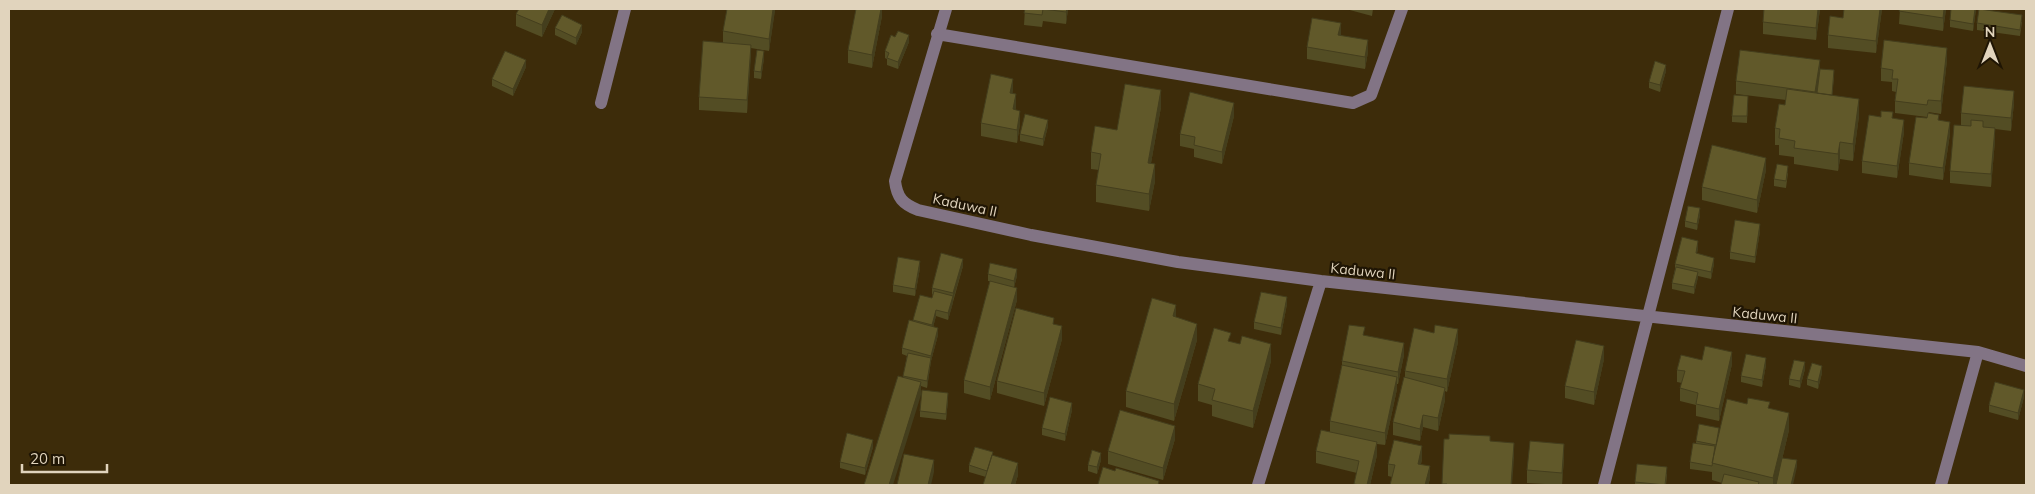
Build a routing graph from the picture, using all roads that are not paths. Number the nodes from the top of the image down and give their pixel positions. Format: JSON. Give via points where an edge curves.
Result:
{"nodes":[{"id":1,"x":625,"y":9,"type":"edge"},
{"id":2,"x":946,"y":9,"type":"edge"},
{"id":3,"x":1402,"y":9,"type":"edge"},
{"id":4,"x":1728,"y":9,"type":"edge"},
{"id":5,"x":937,"y":34,"type":"junction"},
{"id":6,"x":601,"y":102,"type":"dead end"},
{"id":7,"x":1321,"y":281,"type":"junction"},
{"id":8,"x":1649,"y":318,"type":"junction"},
{"id":9,"x":1978,"y":352,"type":"junction"},
{"id":10,"x":2026,"y":366,"type":"edge"},
{"id":11,"x":1258,"y":485,"type":"edge"},
{"id":12,"x":1604,"y":485,"type":"edge"},
{"id":13,"x":1940,"y":485,"type":"edge"}],
"edges":[{"from":1,"to":6,"type":"street"},
{"from":2,"to":5,"type":"street","name":"Kaduwa II"},
{"from":3,"to":5,"type":"street","via":[[1371,95],[1353,102]]},
{"from":4,"to":8,"type":"street"},
{"from":5,"to":7,"type":"street","name":"Kaduwa II","via":[[894,182],[896,194],[906,205],[1040,237],[1178,262]]},
{"from":7,"to":8,"type":"street","name":"Kaduwa II"},
{"from":7,"to":11,"type":"street"},
{"from":8,"to":9,"type":"street","name":"Kaduwa II"},
{"from":8,"to":12,"type":"street"},
{"from":9,"to":10,"type":"street","name":"Kaduwa II"},
{"from":9,"to":13,"type":"street"}]}
